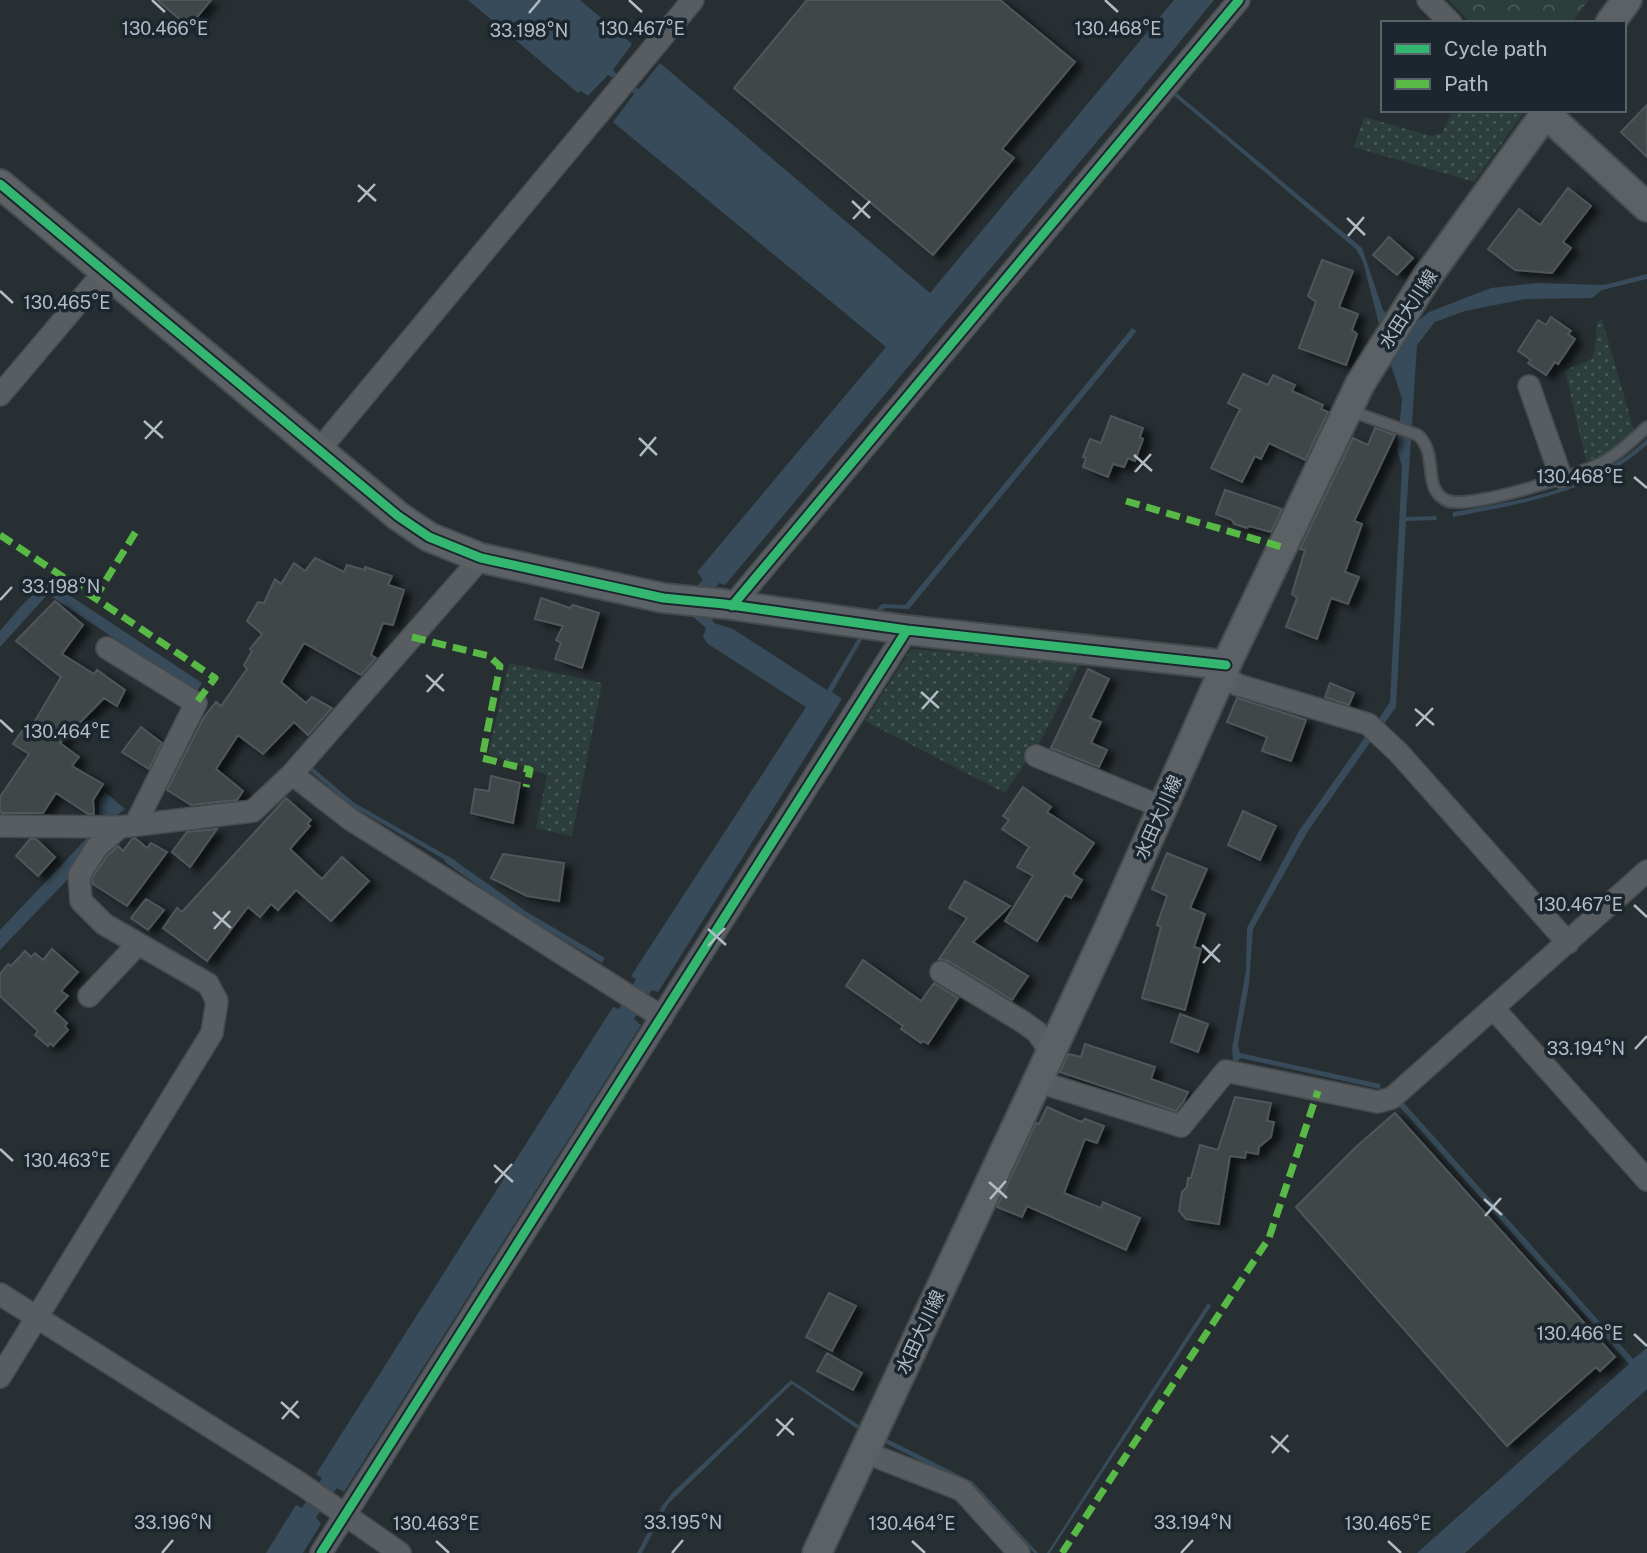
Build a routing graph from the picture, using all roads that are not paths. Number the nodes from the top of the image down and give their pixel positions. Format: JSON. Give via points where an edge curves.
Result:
{"nodes":[{"id":1,"x":693,"y":0,"type":"edge"},
{"id":2,"x":1239,"y":0,"type":"edge"},
{"id":3,"x":1428,"y":0,"type":"edge"},
{"id":4,"x":1627,"y":0,"type":"edge"},
{"id":5,"x":1449,"y":21,"type":"edge"},
{"id":6,"x":1612,"y":21,"type":"edge"},
{"id":7,"x":1545,"y":112,"type":"edge"},
{"id":8,"x":0,"y":184,"type":"edge"},
{"id":9,"x":1647,"y":208,"type":"edge"},
{"id":10,"x":105,"y":271,"type":"junction"},
{"id":11,"x":1529,"y":386,"type":"dead end"},
{"id":12,"x":0,"y":395,"type":"edge"},
{"id":13,"x":1347,"y":410,"type":"junction"},
{"id":14,"x":1647,"y":426,"type":"edge"},
{"id":15,"x":320,"y":449,"type":"junction"},
{"id":16,"x":1560,"y":477,"type":"junction"},
{"id":17,"x":481,"y":558,"type":"junction"},
{"id":18,"x":728,"y":605,"type":"junction"},
{"id":19,"x":907,"y":630,"type":"junction"},
{"id":20,"x":107,"y":648,"type":"dead end"},
{"id":21,"x":1224,"y":670,"type":"junction"},
{"id":22,"x":1036,"y":756,"type":"dead end"},
{"id":23,"x":292,"y":774,"type":"junction"},
{"id":24,"x":1162,"y":807,"type":"junction"},
{"id":25,"x":0,"y":826,"type":"edge"},
{"id":26,"x":127,"y":826,"type":"junction"},
{"id":27,"x":1647,"y":871,"type":"edge"},
{"id":28,"x":1568,"y":943,"type":"junction"},
{"id":29,"x":138,"y":944,"type":"junction"},
{"id":30,"x":941,"y":972,"type":"dead end"},
{"id":31,"x":89,"y":996,"type":"dead end"},
{"id":32,"x":1494,"y":1009,"type":"junction"},
{"id":33,"x":658,"y":1014,"type":"junction"},
{"id":34,"x":1050,"y":1051,"type":"junction"},
{"id":35,"x":1036,"y":1081,"type":"junction"},
{"id":36,"x":1647,"y":1180,"type":"edge"},
{"id":37,"x":0,"y":1294,"type":"edge"},
{"id":38,"x":37,"y":1318,"type":"junction"},
{"id":39,"x":0,"y":1377,"type":"edge"},
{"id":40,"x":864,"y":1452,"type":"junction"},
{"id":41,"x":342,"y":1511,"type":"junction"},
{"id":42,"x":321,"y":1553,"type":"edge"},
{"id":43,"x":400,"y":1553,"type":"edge"},
{"id":44,"x":817,"y":1553,"type":"edge"},
{"id":45,"x":1019,"y":1553,"type":"edge"}],
"edges":[{"from":1,"to":15,"type":"street"},
{"from":2,"to":18,"type":"street"},
{"from":3,"to":5,"type":"street"},
{"from":4,"to":6,"type":"main road"},
{"from":7,"to":9,"type":"main road"},
{"from":7,"to":13,"type":"main road","name":"水田大川線","via":[[1427,277]]},
{"from":8,"to":10,"type":"main road"},
{"from":10,"to":12,"type":"street"},
{"from":10,"to":15,"type":"main road"},
{"from":11,"to":16,"type":"street"},
{"from":13,"to":16,"type":"lane","via":[[1418,435],[1427,444],[1437,494],[1449,502],[1476,500]]},
{"from":13,"to":21,"type":"main road","name":"水田大川線"},
{"from":14,"to":16,"type":"lane","via":[[1603,462]]},
{"from":15,"to":17,"type":"main road","via":[[429,537]]},
{"from":17,"to":18,"type":"main road","via":[[663,598]]},
{"from":17,"to":23,"type":"street"},
{"from":18,"to":19,"type":"main road"},
{"from":19,"to":21,"type":"main road"},
{"from":19,"to":33,"type":"street"},
{"from":20,"to":26,"type":"street","via":[[196,703]]},
{"from":21,"to":24,"type":"main road","name":"水田大川線"},
{"from":21,"to":28,"type":"street","via":[[1238,685],[1368,724]]},
{"from":22,"to":24,"type":"street"},
{"from":23,"to":26,"type":"street","via":[[253,811]]},
{"from":23,"to":33,"type":"street","via":[[350,819]]},
{"from":24,"to":34,"type":"main road","name":"水田大川線"},
{"from":25,"to":26,"type":"street"},
{"from":26,"to":29,"type":"street","via":[[97,847],[79,875],[81,901],[104,924]]},
{"from":27,"to":28,"type":"street"},
{"from":28,"to":32,"type":"street"},
{"from":29,"to":31,"type":"street"},
{"from":29,"to":38,"type":"street","via":[[208,984],[217,1001],[212,1033]]},
{"from":30,"to":34,"type":"street","via":[[1037,1032]]},
{"from":32,"to":35,"type":"street","via":[[1392,1098],[1378,1102],[1226,1071],[1181,1126]]},
{"from":32,"to":36,"type":"street"},
{"from":33,"to":41,"type":"street"},
{"from":34,"to":35,"type":"main road","name":"水田大川線"},
{"from":35,"to":40,"type":"main road","name":"水田大川線"},
{"from":37,"to":38,"type":"street"},
{"from":38,"to":39,"type":"street"},
{"from":38,"to":41,"type":"street"},
{"from":40,"to":44,"type":"main road","name":"水田大川線"},
{"from":40,"to":45,"type":"street","via":[[962,1490]]},
{"from":41,"to":42,"type":"street"},
{"from":41,"to":43,"type":"street"}]}
